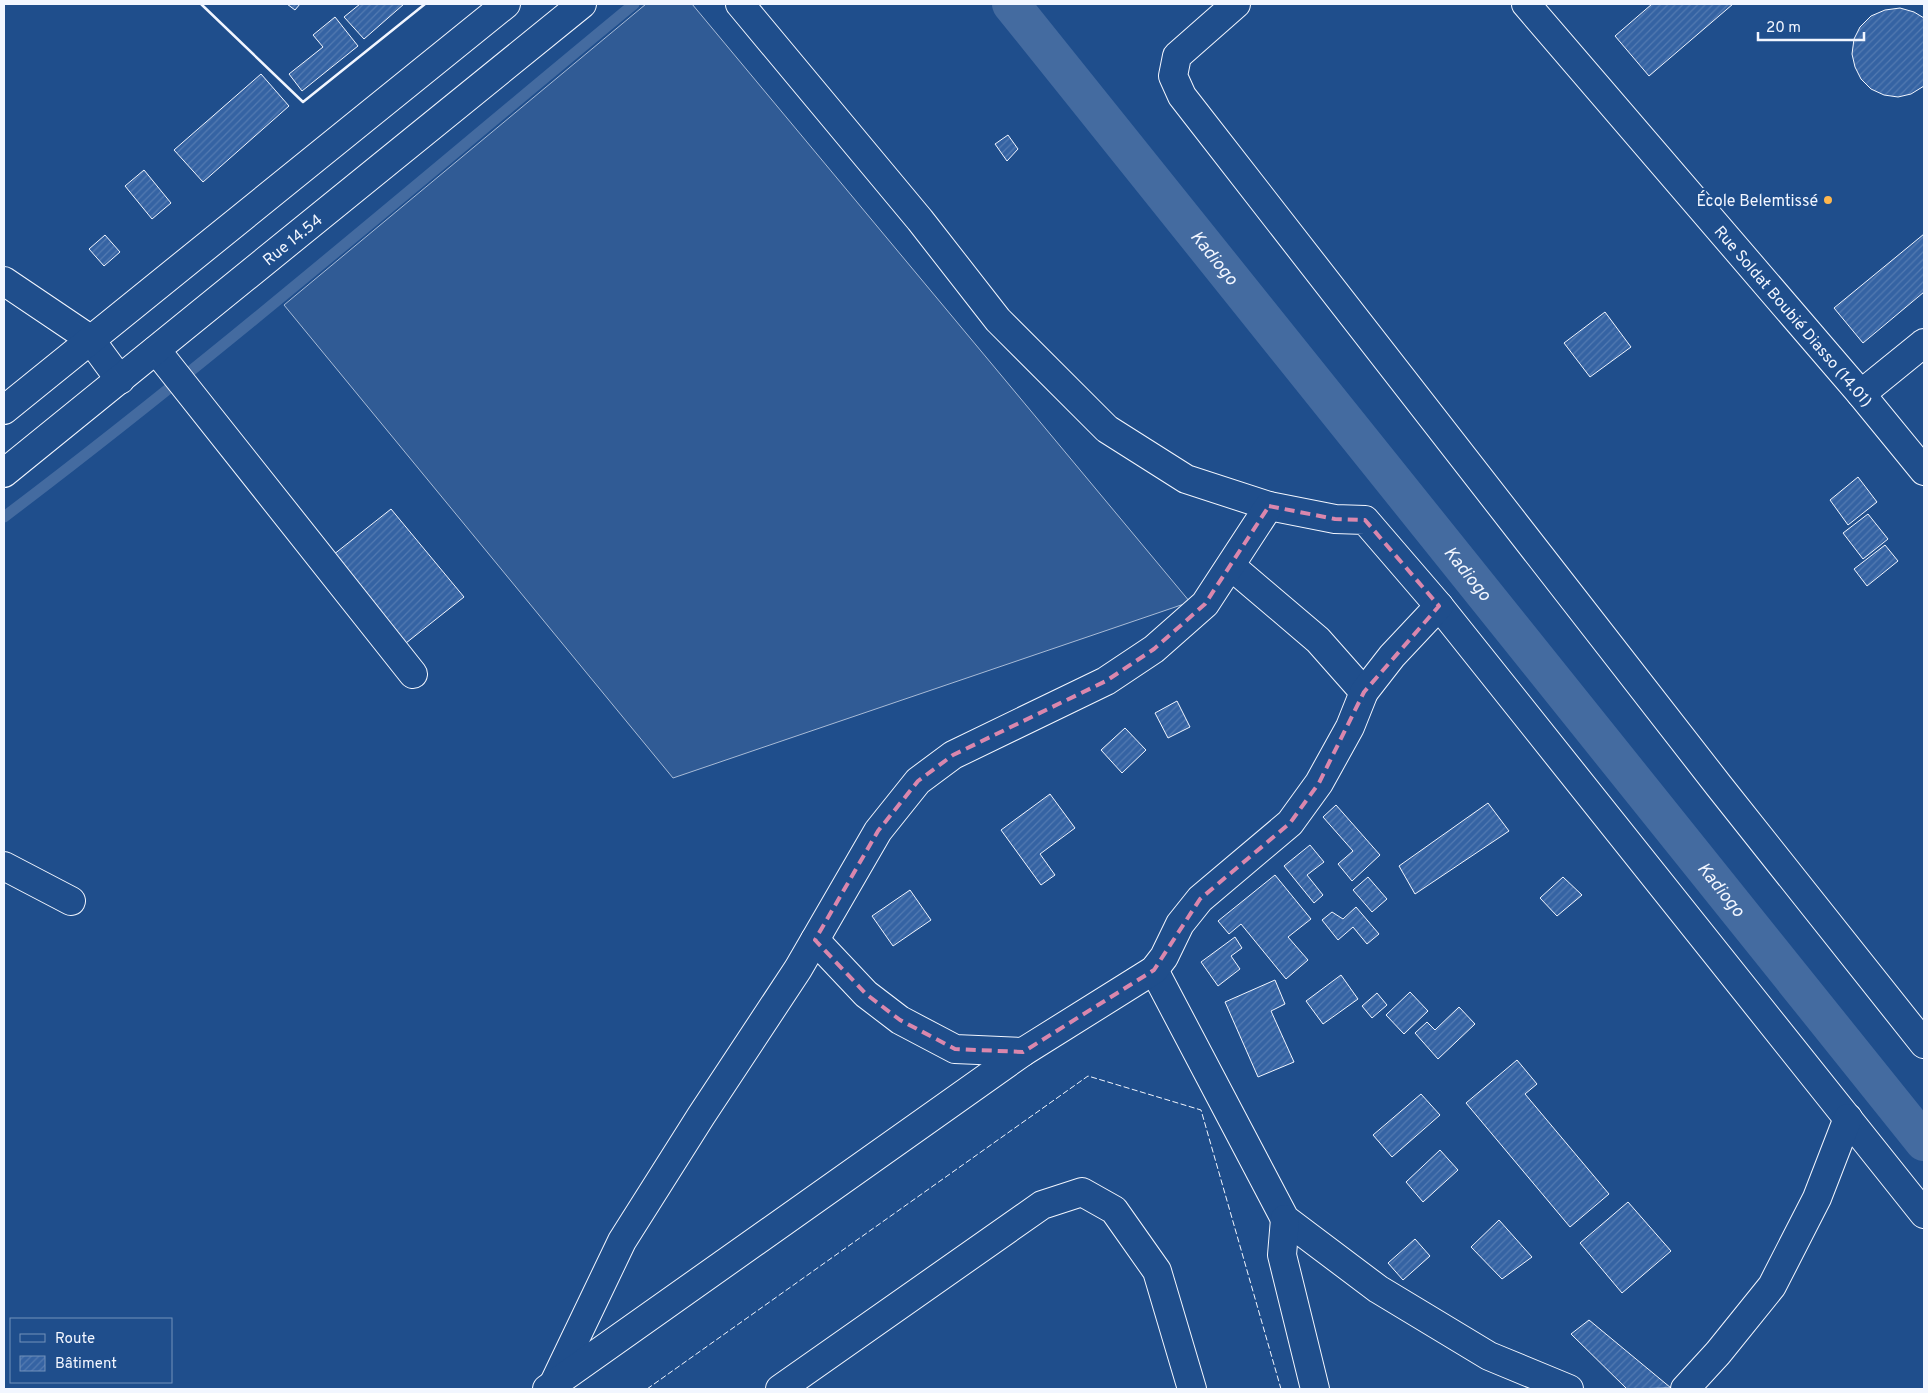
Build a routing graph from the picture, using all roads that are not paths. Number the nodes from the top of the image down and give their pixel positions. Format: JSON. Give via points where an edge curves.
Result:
{"nodes":[{"id":1,"x":506,"y":4,"type":"edge"},
{"id":2,"x":582,"y":4,"type":"edge"},
{"id":3,"x":740,"y":4,"type":"edge"},
{"id":4,"x":1236,"y":4,"type":"edge"},
{"id":5,"x":1526,"y":4,"type":"edge"},
{"id":6,"x":4,"y":281,"type":"edge"},
{"id":7,"x":90,"y":339,"type":"junction"},
{"id":8,"x":1924,"y":343,"type":"edge"},
{"id":9,"x":156,"y":350,"type":"junction"},
{"id":10,"x":120,"y":380,"type":"junction"},
{"id":11,"x":1861,"y":394,"type":"junction"},
{"id":12,"x":4,"y":410,"type":"edge"},
{"id":13,"x":1924,"y":471,"type":"edge"},
{"id":14,"x":4,"y":474,"type":"edge"},
{"id":15,"x":1270,"y":506,"type":"junction"},
{"id":16,"x":1231,"y":566,"type":"junction"},
{"id":17,"x":1439,"y":606,"type":"junction"},
{"id":18,"x":413,"y":674,"type":"dead end"},
{"id":19,"x":1364,"y":692,"type":"junction"},
{"id":20,"x":4,"y":866,"type":"edge"},
{"id":21,"x":71,"y":901,"type":"dead end"},
{"id":22,"x":815,"y":940,"type":"junction"},
{"id":23,"x":1154,"y":970,"type":"junction"},
{"id":24,"x":1924,"y":1044,"type":"edge"},
{"id":25,"x":1023,"y":1052,"type":"junction"},
{"id":26,"x":1848,"y":1118,"type":"junction"},
{"id":27,"x":1924,"y":1214,"type":"edge"},
{"id":28,"x":1285,"y":1218,"type":"junction"},
{"id":29,"x":550,"y":1387,"type":"edge"},
{"id":30,"x":780,"y":1389,"type":"edge"},
{"id":31,"x":1192,"y":1389,"type":"edge"},
{"id":32,"x":1315,"y":1389,"type":"edge"},
{"id":33,"x":1569,"y":1389,"type":"edge"},
{"id":34,"x":1685,"y":1389,"type":"edge"}],
"edges":[{"from":1,"to":7,"type":"street"},
{"from":2,"to":9,"type":"street","name":"Rue 14.54"},
{"from":3,"to":15,"type":"street","via":[[920,220],[998,320],[1107,429],[1186,479]]},
{"from":4,"to":24,"type":"street","via":[[1177,56],[1173,76],[1182,96]]},
{"from":5,"to":11,"type":"street","name":"Rue Soldat Boubié Diasso (14.01)"},
{"from":6,"to":7,"type":"street"},
{"from":7,"to":10,"type":"street"},
{"from":7,"to":12,"type":"street"},
{"from":8,"to":11,"type":"street"},
{"from":9,"to":10,"type":"street","name":"Rue 14.54"},
{"from":9,"to":18,"type":"street"},
{"from":10,"to":14,"type":"street","name":"Rue 14.54"},
{"from":11,"to":13,"type":"street","name":"Rue Soldat Boubié Diasso (14.01)"},
{"from":15,"to":16,"type":"street"},
{"from":15,"to":17,"type":"street","via":[[1335,519],[1365,520]]},
{"from":16,"to":19,"type":"street","via":[[1318,640]]},
{"from":16,"to":22,"type":"street","via":[[1205,604],[1154,649],[1106,681],[953,755],[918,781],[878,831]]},
{"from":17,"to":19,"type":"street","via":[[1392,656]]},
{"from":17,"to":26,"type":"street"},
{"from":19,"to":23,"type":"street","via":[[1350,727],[1319,783],[1290,823],[1200,899],[1180,924]]},
{"from":20,"to":21,"type":"street"},
{"from":22,"to":25,"type":"street","via":[[866,994],[900,1020],[955,1049]]},
{"from":22,"to":29,"type":"street","via":[[622,1241]]},
{"from":23,"to":25,"type":"street"},
{"from":23,"to":28,"type":"street"},
{"from":25,"to":29,"type":"street"},
{"from":26,"to":27,"type":"street"},
{"from":26,"to":34,"type":"street","via":[[1817,1198],[1772,1286]]},
{"from":28,"to":32,"type":"street","via":[[1282,1255]]},
{"from":28,"to":33,"type":"street","via":[[1386,1294],[1488,1356]]},
{"from":30,"to":31,"type":"street","via":[[1042,1205],[1082,1192],[1114,1210],[1157,1271]]}]}
